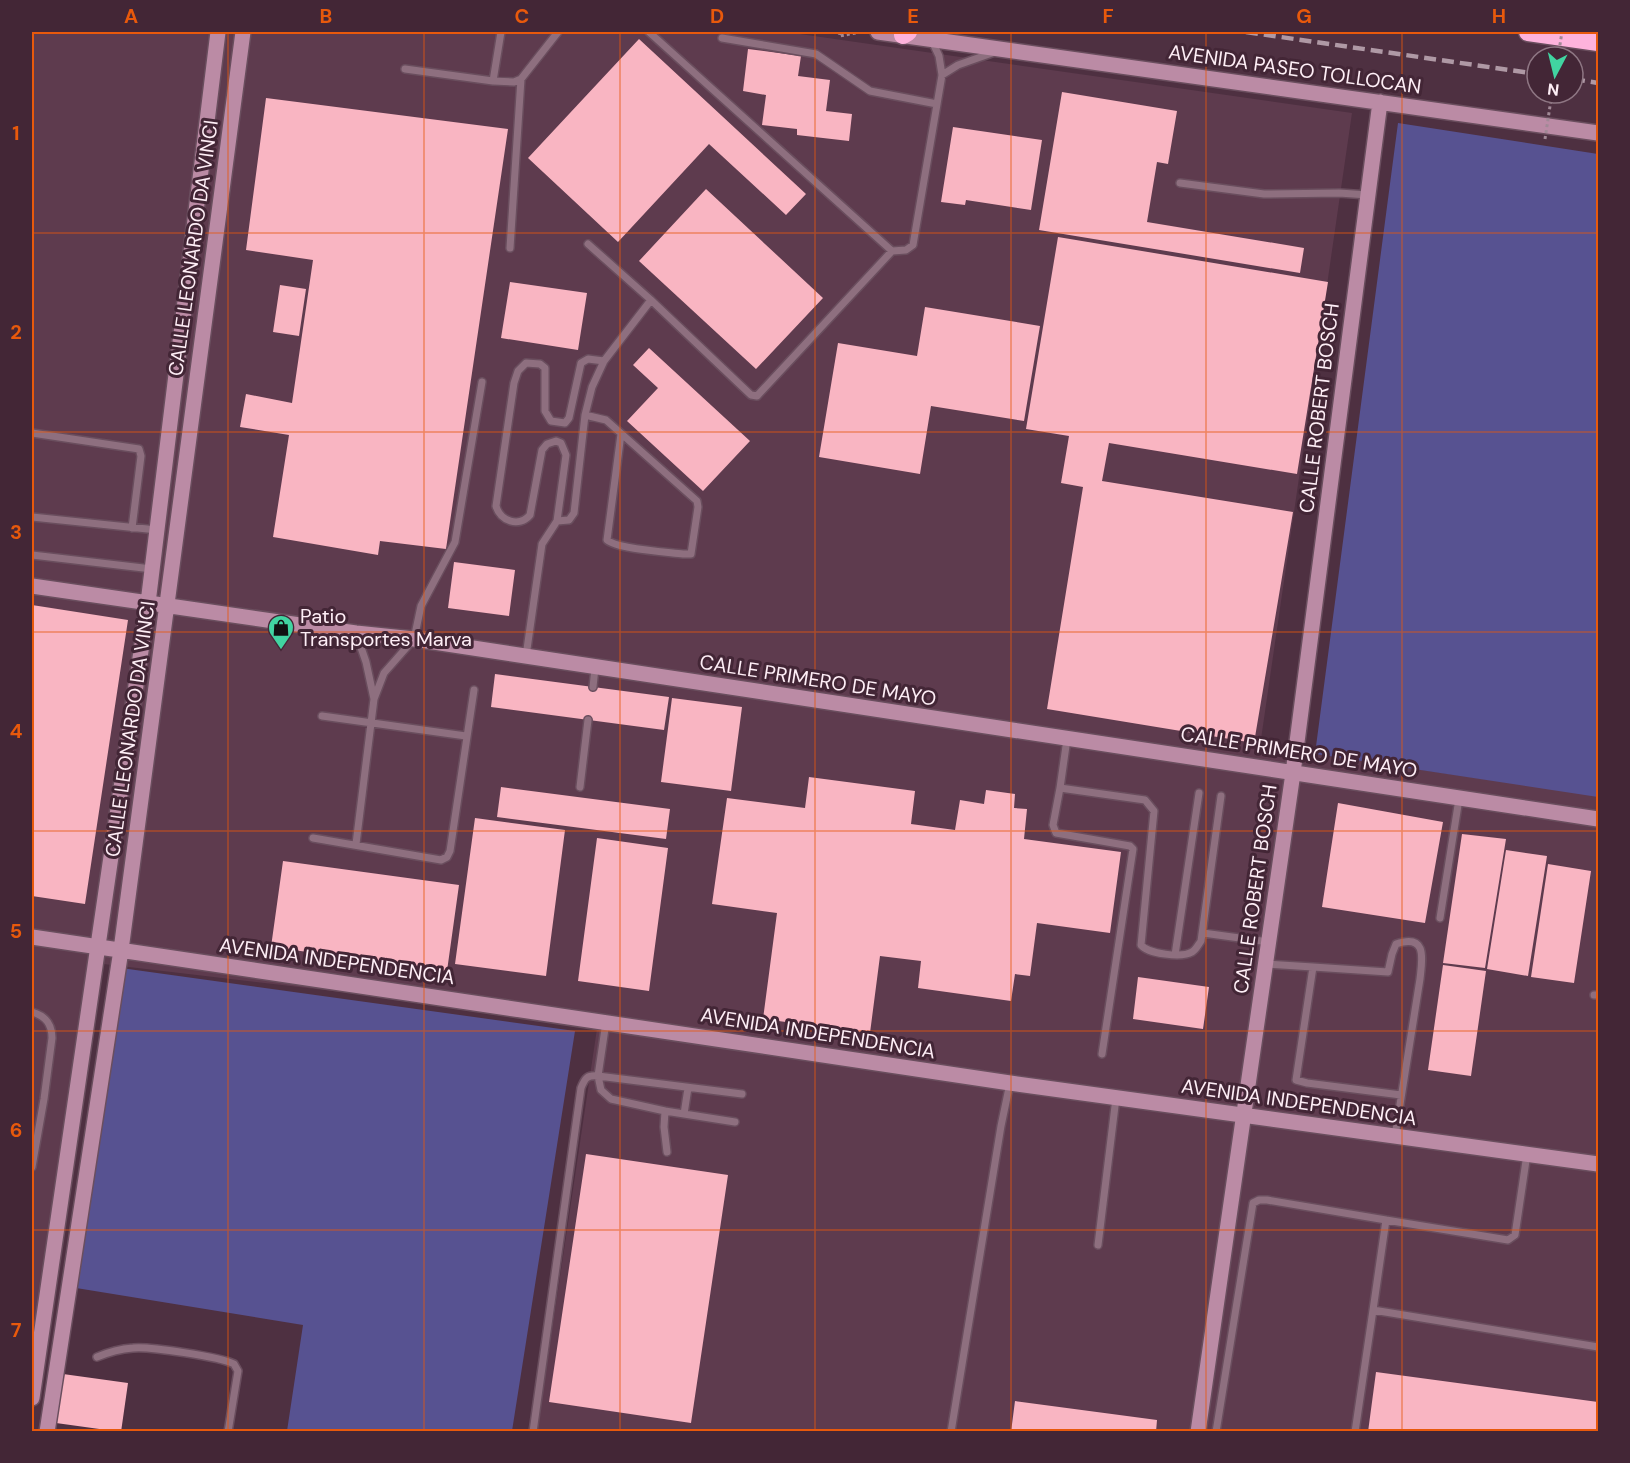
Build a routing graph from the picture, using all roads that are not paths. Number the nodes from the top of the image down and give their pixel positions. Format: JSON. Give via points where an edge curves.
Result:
{"nodes":[{"id":1,"x":218,"y":32,"type":"edge"},
{"id":2,"x":243,"y":32,"type":"edge"},
{"id":3,"x":501,"y":32,"type":"edge"},
{"id":4,"x":558,"y":32,"type":"edge"},
{"id":5,"x":650,"y":32,"type":"edge"},
{"id":6,"x":878,"y":32,"type":"edge"},
{"id":7,"x":1528,"y":32,"type":"edge"},
{"id":8,"x":905,"y":33,"type":"edge"},
{"id":9,"x":722,"y":38,"type":"dead end"},
{"id":10,"x":931,"y":39,"type":"junction"},
{"id":11,"x":1599,"y":42,"type":"edge"},
{"id":12,"x":1004,"y":49,"type":"junction"},
{"id":13,"x":405,"y":69,"type":"dead end"},
{"id":14,"x":942,"y":75,"type":"junction"},
{"id":15,"x":521,"y":79,"type":"junction"},
{"id":16,"x":493,"y":81,"type":"junction"},
{"id":17,"x":1380,"y":102,"type":"junction"},
{"id":18,"x":937,"y":104,"type":"junction"},
{"id":19,"x":1599,"y":132,"type":"edge"},
{"id":20,"x":1180,"y":183,"type":"dead end"},
{"id":21,"x":1368,"y":195,"type":"junction"},
{"id":22,"x":588,"y":243,"type":"dead end"},
{"id":23,"x":510,"y":248,"type":"dead end"},
{"id":24,"x":892,"y":251,"type":"junction"},
{"id":25,"x":651,"y":300,"type":"junction"},
{"id":26,"x":604,"y":361,"type":"junction"},
{"id":27,"x":482,"y":382,"type":"dead end"},
{"id":28,"x":585,"y":415,"type":"junction"},
{"id":29,"x":32,"y":433,"type":"edge"},
{"id":30,"x":621,"y":434,"type":"junction"},
{"id":31,"x":32,"y":517,"type":"edge"},
{"id":32,"x":557,"y":521,"type":"junction"},
{"id":33,"x":132,"y":528,"type":"junction"},
{"id":34,"x":157,"y":530,"type":"junction"},
{"id":35,"x":32,"y":555,"type":"edge"},
{"id":36,"x":152,"y":568,"type":"junction"},
{"id":37,"x":32,"y":586,"type":"edge"},
{"id":38,"x":148,"y":603,"type":"junction"},
{"id":39,"x":168,"y":606,"type":"junction"},
{"id":40,"x":356,"y":633,"type":"junction"},
{"id":41,"x":414,"y":639,"type":"junction"},
{"id":42,"x":526,"y":656,"type":"junction"},
{"id":43,"x":596,"y":668,"type":"junction"},
{"id":44,"x":593,"y":687,"type":"dead end"},
{"id":45,"x":474,"y":690,"type":"dead end"},
{"id":46,"x":374,"y":699,"type":"junction"},
{"id":47,"x":322,"y":716,"type":"dead end"},
{"id":48,"x":588,"y":720,"type":"dead end"},
{"id":49,"x":371,"y":724,"type":"junction"},
{"id":50,"x":466,"y":736,"type":"junction"},
{"id":51,"x":1067,"y":739,"type":"junction"},
{"id":52,"x":1293,"y":773,"type":"junction"},
{"id":53,"x":580,"y":787,"type":"dead end"},
{"id":54,"x":1060,"y":788,"type":"junction"},
{"id":55,"x":1199,"y":794,"type":"dead end"},
{"id":56,"x":1221,"y":796,"type":"dead end"},
{"id":57,"x":1460,"y":798,"type":"junction"},
{"id":58,"x":1599,"y":819,"type":"edge"},
{"id":59,"x":313,"y":838,"type":"dead end"},
{"id":60,"x":356,"y":844,"type":"junction"},
{"id":61,"x":1440,"y":918,"type":"dead end"},
{"id":62,"x":1203,"y":933,"type":"junction"},
{"id":63,"x":32,"y":937,"type":"edge"},
{"id":64,"x":1269,"y":942,"type":"junction"},
{"id":65,"x":98,"y":947,"type":"junction"},
{"id":66,"x":121,"y":950,"type":"junction"},
{"id":67,"x":1175,"y":955,"type":"junction"},
{"id":68,"x":1266,"y":964,"type":"junction"},
{"id":69,"x":1313,"y":967,"type":"junction"},
{"id":70,"x":32,"y":1011,"type":"edge"},
{"id":71,"x":606,"y":1022,"type":"junction"},
{"id":72,"x":1102,"y":1054,"type":"dead end"},
{"id":73,"x":598,"y":1076,"type":"junction"},
{"id":74,"x":1010,"y":1083,"type":"junction"},
{"id":75,"x":688,"y":1088,"type":"junction"},
{"id":76,"x":742,"y":1094,"type":"dead end"},
{"id":77,"x":1401,"y":1095,"type":"junction"},
{"id":78,"x":1116,"y":1098,"type":"junction"},
{"id":79,"x":665,"y":1111,"type":"junction"},
{"id":80,"x":684,"y":1114,"type":"junction"},
{"id":81,"x":1243,"y":1115,"type":"junction"},
{"id":82,"x":735,"y":1122,"type":"dead end"},
{"id":83,"x":1395,"y":1136,"type":"junction"},
{"id":84,"x":667,"y":1152,"type":"dead end"},
{"id":85,"x":1527,"y":1154,"type":"junction"},
{"id":86,"x":1599,"y":1164,"type":"edge"},
{"id":87,"x":32,"y":1167,"type":"edge"},
{"id":88,"x":1386,"y":1220,"type":"junction"},
{"id":89,"x":1098,"y":1245,"type":"dead end"},
{"id":90,"x":1373,"y":1310,"type":"junction"},
{"id":91,"x":1599,"y":1347,"type":"edge"},
{"id":92,"x":97,"y":1357,"type":"dead end"},
{"id":93,"x":32,"y":1398,"type":"edge"},
{"id":94,"x":47,"y":1431,"type":"edge"},
{"id":95,"x":228,"y":1431,"type":"edge"},
{"id":96,"x":533,"y":1431,"type":"edge"},
{"id":97,"x":951,"y":1431,"type":"edge"},
{"id":98,"x":1198,"y":1431,"type":"edge"},
{"id":99,"x":1216,"y":1431,"type":"edge"},
{"id":100,"x":1355,"y":1431,"type":"edge"}],
"edges":[{"from":1,"to":34,"type":"main road","name":"CALLE LEONARDO DA VINCI"},
{"from":2,"to":39,"type":"main road","name":"CALLE LEONARDO DA VINCI"},
{"from":3,"to":16,"type":"lane"},
{"from":4,"to":15,"type":"lane"},
{"from":5,"to":24,"type":"lane"},
{"from":6,"to":8,"type":"main road","name":"AVENIDA PASEO TOLLOCAN"},
{"from":7,"to":11,"type":"highway"},
{"from":8,"to":10,"type":"main road","name":"AVENIDA PASEO TOLLOCAN"},
{"from":9,"to":18,"type":"lane","via":[[816,54],[870,91]]},
{"from":10,"to":12,"type":"main road","name":"AVENIDA PASEO TOLLOCAN"},
{"from":10,"to":14,"type":"lane"},
{"from":12,"to":14,"type":"lane","via":[[958,64]]},
{"from":12,"to":17,"type":"main road","name":"AVENIDA PASEO TOLLOCAN"},
{"from":13,"to":16,"type":"lane"},
{"from":14,"to":18,"type":"lane"},
{"from":15,"to":16,"type":"lane"},
{"from":15,"to":23,"type":"lane"},
{"from":17,"to":19,"type":"main road","name":"AVENIDA PASEO TOLLOCAN"},
{"from":17,"to":21,"type":"main road","name":"CALLE ROBERT BOSCH"},
{"from":18,"to":24,"type":"lane","via":[[915,239],[906,250]]},
{"from":20,"to":21,"type":"lane","via":[[1263,194]]},
{"from":21,"to":52,"type":"main road","name":"CALLE ROBERT BOSCH"},
{"from":22,"to":25,"type":"lane"},
{"from":24,"to":25,"type":"lane","via":[[756,396]]},
{"from":25,"to":26,"type":"lane"},
{"from":26,"to":28,"type":"lane"},
{"from":26,"to":32,"type":"lane","via":[[588,359],[581,363],[565,423],[548,419],[544,366],[526,363],[514,382],[497,511],[516,522],[530,515],[542,450],[556,441],[566,455]]},
{"from":27,"to":41,"type":"lane","via":[[455,542],[421,606]]},
{"from":28,"to":30,"type":"lane","via":[[603,418]]},
{"from":28,"to":32,"type":"lane","via":[[574,513],[567,521]]},
{"from":29,"to":33,"type":"lane","via":[[139,449]]},
{"from":30,"to":30,"type":"lane","via":[[697,501],[691,554],[623,546],[607,540]]},
{"from":31,"to":33,"type":"lane"},
{"from":32,"to":42,"type":"lane","via":[[542,544],[538,559]]},
{"from":33,"to":34,"type":"lane"},
{"from":34,"to":36,"type":"main road","name":"CALLE LEONARDO DA VINCI"},
{"from":35,"to":36,"type":"lane"},
{"from":36,"to":38,"type":"main road","name":"CALLE LEONARDO DA VINCI"},
{"from":37,"to":38,"type":"main road","name":"CALLE PRIMERO DE MAYO"},
{"from":38,"to":39,"type":"main road","name":"CALLE PRIMERO DE MAYO"},
{"from":38,"to":65,"type":"main road","name":"CALLE LEONARDO DA VINCI"},
{"from":39,"to":40,"type":"main road","name":"CALLE PRIMERO DE MAYO"},
{"from":39,"to":66,"type":"main road","name":"CALLE LEONARDO DA VINCI"},
{"from":40,"to":41,"type":"main road","name":"CALLE PRIMERO DE MAYO"},
{"from":40,"to":46,"type":"lane"},
{"from":41,"to":42,"type":"main road","name":"CALLE PRIMERO DE MAYO"},
{"from":41,"to":46,"type":"lane","via":[[384,672]]},
{"from":42,"to":43,"type":"main road","name":"CALLE PRIMERO DE MAYO"},
{"from":43,"to":44,"type":"lane"},
{"from":43,"to":51,"type":"main road","name":"CALLE PRIMERO DE MAYO"},
{"from":45,"to":50,"type":"lane"},
{"from":46,"to":49,"type":"lane"},
{"from":47,"to":49,"type":"lane"},
{"from":48,"to":53,"type":"lane"},
{"from":49,"to":50,"type":"lane"},
{"from":49,"to":60,"type":"lane"},
{"from":50,"to":60,"type":"lane","via":[[447,857],[441,860]]},
{"from":51,"to":52,"type":"main road","name":"CALLE PRIMERO DE MAYO"},
{"from":51,"to":54,"type":"lane"},
{"from":52,"to":57,"type":"main road","name":"CALLE PRIMERO DE MAYO"},
{"from":52,"to":64,"type":"main road","name":"CALLE ROBERT BOSCH"},
{"from":54,"to":67,"type":"lane","via":[[1149,803],[1154,817],[1141,945],[1147,950]]},
{"from":54,"to":72,"type":"lane","via":[[1053,825],[1056,833],[1133,849]]},
{"from":55,"to":67,"type":"lane"},
{"from":56,"to":62,"type":"lane"},
{"from":57,"to":58,"type":"main road","name":"CALLE PRIMERO DE MAYO"},
{"from":57,"to":61,"type":"lane"},
{"from":59,"to":60,"type":"lane"},
{"from":62,"to":64,"type":"lane"},
{"from":62,"to":67,"type":"lane","via":[[1196,949]]},
{"from":63,"to":65,"type":"main road","name":"AVENIDA INDEPENDENCIA"},
{"from":64,"to":68,"type":"main road","name":"CALLE ROBERT BOSCH"},
{"from":65,"to":66,"type":"main road","name":"AVENIDA INDEPENDENCIA"},
{"from":65,"to":93,"type":"main road","name":"CALLE LEONARDO DA VINCI"},
{"from":66,"to":71,"type":"main road","name":"AVENIDA INDEPENDENCIA"},
{"from":66,"to":94,"type":"main road","name":"CALLE LEONARDO DA VINCI"},
{"from":68,"to":69,"type":"lane"},
{"from":68,"to":81,"type":"main road","name":"CALLE ROBERT BOSCH"},
{"from":69,"to":77,"type":"lane","via":[[1297,1081]]},
{"from":69,"to":77,"type":"lane","via":[[1388,972],[1396,944],[1414,943],[1421,948]]},
{"from":70,"to":87,"type":"lane","via":[[46,1019],[52,1038]]},
{"from":71,"to":73,"type":"lane"},
{"from":71,"to":74,"type":"main road","name":"AVENIDA INDEPENDENCIA"},
{"from":73,"to":75,"type":"lane"},
{"from":73,"to":79,"type":"lane","via":[[601,1090],[611,1099]]},
{"from":73,"to":96,"type":"lane","via":[[585,1078],[582,1088]]},
{"from":74,"to":78,"type":"main road","name":"AVENIDA INDEPENDENCIA"},
{"from":74,"to":97,"type":"lane"},
{"from":75,"to":76,"type":"lane"},
{"from":75,"to":80,"type":"lane"},
{"from":77,"to":83,"type":"lane"},
{"from":78,"to":81,"type":"main road","name":"AVENIDA INDEPENDENCIA"},
{"from":78,"to":89,"type":"lane"},
{"from":79,"to":80,"type":"lane"},
{"from":79,"to":84,"type":"lane"},
{"from":80,"to":82,"type":"lane"},
{"from":81,"to":83,"type":"main road","name":"AVENIDA INDEPENDENCIA"},
{"from":81,"to":98,"type":"main road","name":"CALLE ROBERT BOSCH"},
{"from":83,"to":85,"type":"main road","name":"AVENIDA INDEPENDENCIA"},
{"from":85,"to":86,"type":"main road","name":"AVENIDA INDEPENDENCIA"},
{"from":85,"to":88,"type":"lane","via":[[1515,1234],[1508,1240]]},
{"from":88,"to":90,"type":"lane"},
{"from":88,"to":99,"type":"lane","via":[[1267,1200],[1254,1203]]},
{"from":90,"to":91,"type":"lane"},
{"from":90,"to":100,"type":"lane"},
{"from":92,"to":95,"type":"lane","via":[[136,1347],[234,1364],[238,1371]]}]}
